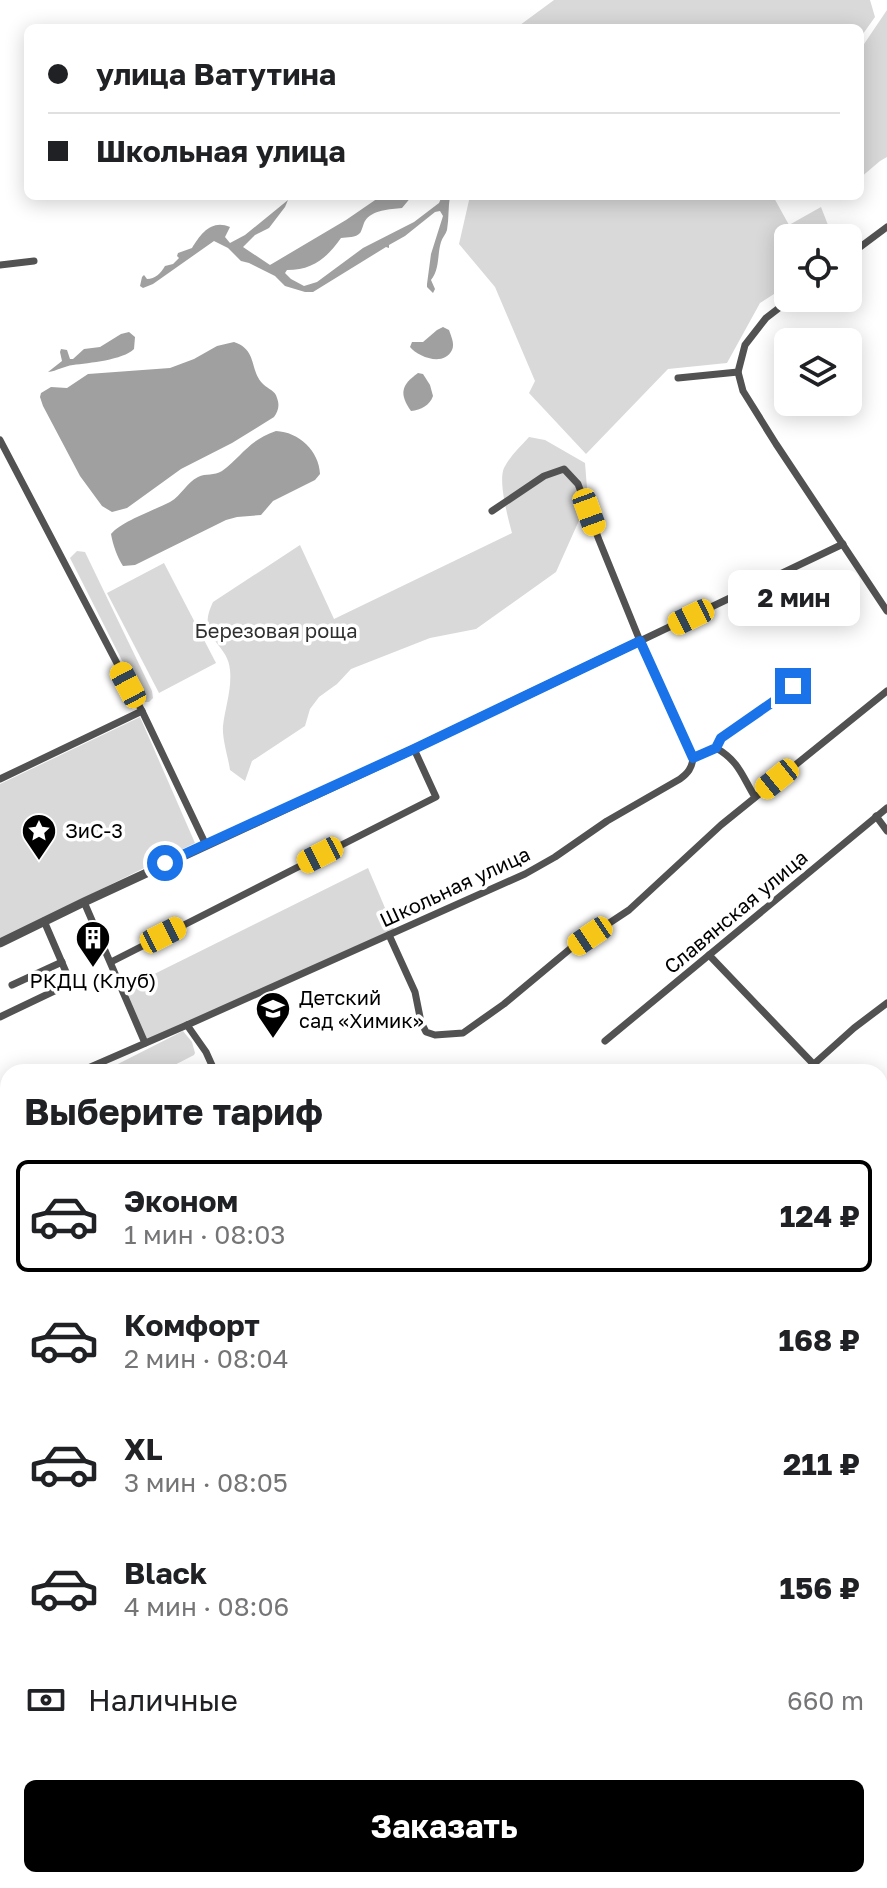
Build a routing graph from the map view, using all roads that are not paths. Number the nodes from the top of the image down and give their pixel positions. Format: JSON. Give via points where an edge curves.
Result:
{"nodes":[{"id":1,"x":887,"y":227,"type":"edge"},
{"id":2,"x":862,"y":246,"type":"edge"},
{"id":3,"x":34,"y":261,"type":"dead end"},
{"id":4,"x":0,"y":265,"type":"edge"},
{"id":5,"x":774,"y":312,"type":"edge"},
{"id":6,"x":738,"y":372,"type":"junction"},
{"id":7,"x":678,"y":378,"type":"dead end"},
{"id":8,"x":0,"y":440,"type":"edge"},
{"id":9,"x":492,"y":511,"type":"dead end"},
{"id":10,"x":843,"y":544,"type":"junction"},
{"id":11,"x":887,"y":611,"type":"edge"},
{"id":12,"x":640,"y":641,"type":"junction"},
{"id":13,"x":805,"y":675,"type":"dead end"},
{"id":14,"x":887,"y":691,"type":"edge"},
{"id":15,"x":142,"y":711,"type":"junction"},
{"id":16,"x":716,"y":748,"type":"junction"},
{"id":17,"x":414,"y":749,"type":"junction"},
{"id":18,"x":693,"y":758,"type":"junction"},
{"id":19,"x":0,"y":779,"type":"edge"},
{"id":20,"x":755,"y":797,"type":"junction"},
{"id":21,"x":887,"y":808,"type":"edge"},
{"id":22,"x":876,"y":816,"type":"junction"},
{"id":23,"x":887,"y":831,"type":"edge"},
{"id":24,"x":206,"y":845,"type":"junction"},
{"id":25,"x":84,"y":902,"type":"junction"},
{"id":26,"x":44,"y":921,"type":"junction"},
{"id":27,"x":389,"y":935,"type":"junction"},
{"id":28,"x":0,"y":943,"type":"edge"},
{"id":29,"x":709,"y":955,"type":"junction"},
{"id":30,"x":62,"y":962,"type":"junction"},
{"id":31,"x":111,"y":962,"type":"junction"},
{"id":32,"x":12,"y":985,"type":"dead end"},
{"id":33,"x":887,"y":1003,"type":"edge"},
{"id":34,"x":0,"y":1017,"type":"edge"},
{"id":35,"x":187,"y":1025,"type":"junction"},
{"id":36,"x":605,"y":1041,"type":"dead end"},
{"id":37,"x":145,"y":1043,"type":"junction"},
{"id":38,"x":97,"y":1064,"type":"edge"},
{"id":39,"x":211,"y":1064,"type":"edge"},
{"id":40,"x":814,"y":1064,"type":"joint"}],
"edges":[{"from":1,"to":2,"type":"street"},
{"from":3,"to":4,"type":"street"},
{"from":5,"to":6,"type":"street","via":[[745,345]]},
{"from":6,"to":7,"type":"street"},
{"from":6,"to":10,"type":"street","via":[[743,391]]},
{"from":8,"to":15,"type":"street"},
{"from":9,"to":12,"type":"street","via":[[544,476],[564,469],[578,484]]},
{"from":10,"to":11,"type":"street"},
{"from":10,"to":12,"type":"street"},
{"from":12,"to":17,"type":"street"},
{"from":12,"to":18,"type":"street"},
{"from":13,"to":16,"type":"street","name":"Школьная улица","via":[[721,738]]},
{"from":14,"to":20,"type":"street"},
{"from":15,"to":19,"type":"street"},
{"from":15,"to":24,"type":"street"},
{"from":16,"to":18,"type":"street","name":"Школьная улица"},
{"from":16,"to":20,"type":"street","via":[[738,767]]},
{"from":17,"to":24,"type":"street"},
{"from":17,"to":31,"type":"street","via":[[436,797]]},
{"from":18,"to":27,"type":"street","name":"Школьная улица","via":[[680,779],[545,863]]},
{"from":20,"to":27,"type":"street","via":[[629,910],[463,1033],[426,1032]]},
{"from":21,"to":22,"type":"street","name":"Славянская улица"},
{"from":22,"to":23,"type":"street"},
{"from":22,"to":29,"type":"street","name":"Славянская улица"},
{"from":24,"to":25,"type":"street"},
{"from":25,"to":26,"type":"street"},
{"from":25,"to":31,"type":"street"},
{"from":26,"to":28,"type":"street"},
{"from":26,"to":30,"type":"street"},
{"from":27,"to":35,"type":"street","name":"Школьная улица"},
{"from":29,"to":36,"type":"street","name":"Славянская улица"},
{"from":29,"to":40,"type":"street"},
{"from":30,"to":32,"type":"street"},
{"from":30,"to":34,"type":"street","via":[[67,986]]},
{"from":31,"to":37,"type":"street"},
{"from":33,"to":40,"type":"street"},
{"from":35,"to":37,"type":"street","name":"Школьная улица"},
{"from":35,"to":39,"type":"street"},
{"from":37,"to":38,"type":"street","name":"Школьная улица"}]}
